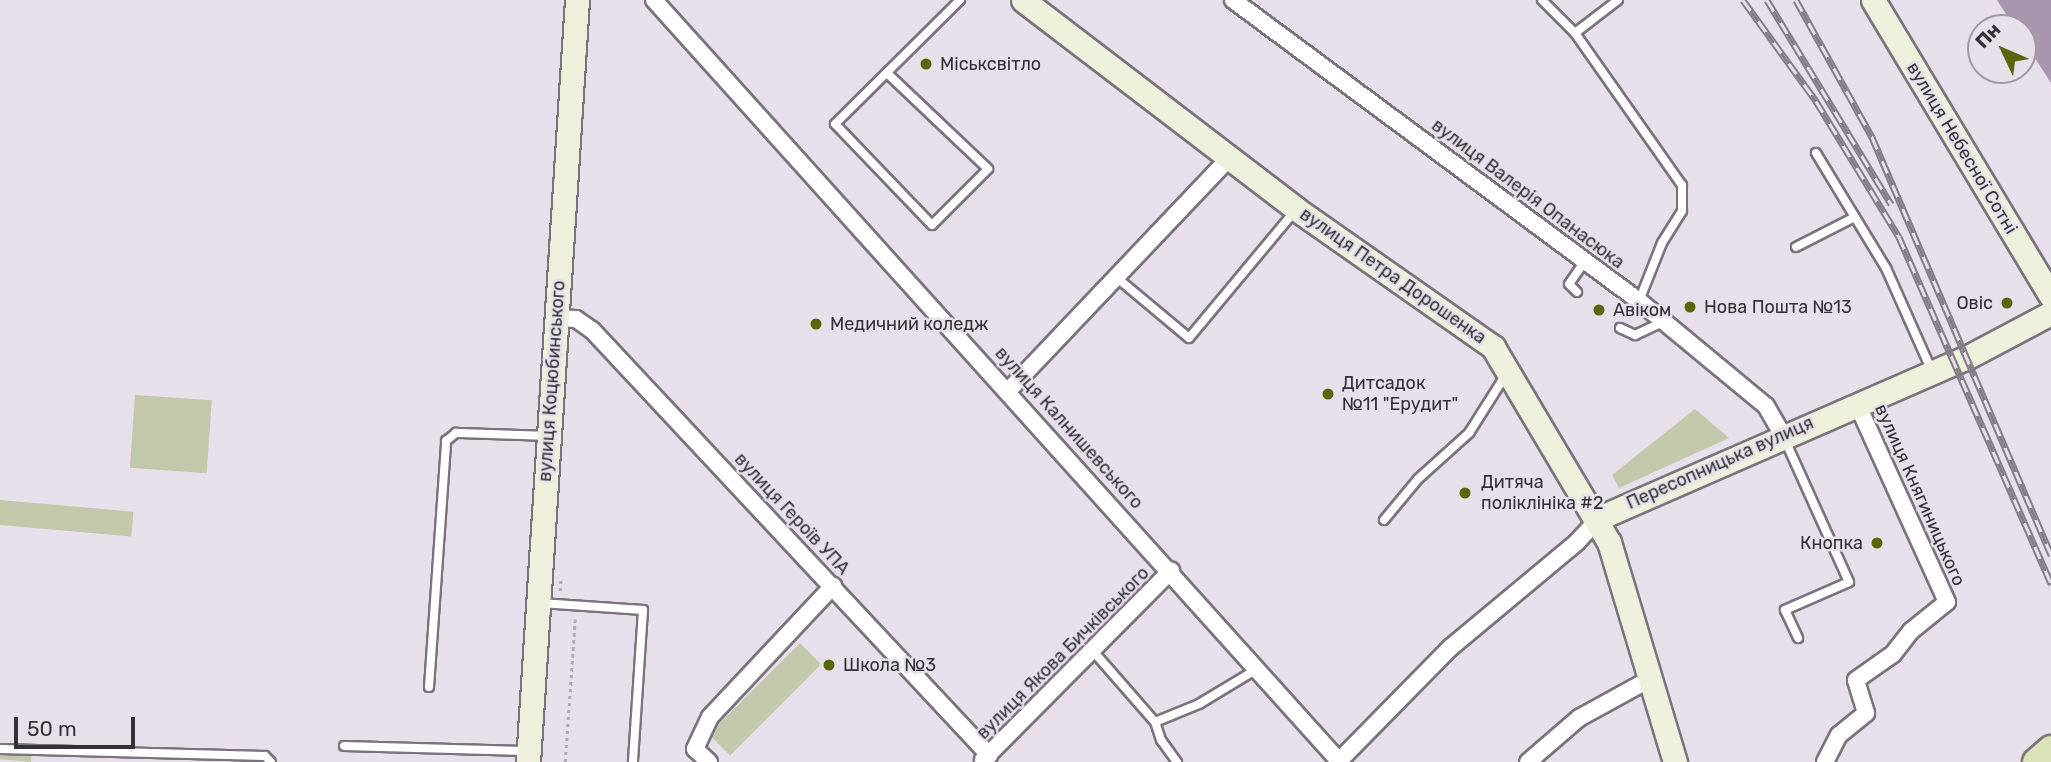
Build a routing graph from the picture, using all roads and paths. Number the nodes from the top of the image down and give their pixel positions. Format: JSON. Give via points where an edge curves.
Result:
{"nodes":[{"id":1,"x":577,"y":0,"type":"edge"},
{"id":2,"x":654,"y":0,"type":"edge"},
{"id":3,"x":960,"y":0,"type":"edge"},
{"id":4,"x":1023,"y":0,"type":"edge"},
{"id":5,"x":1233,"y":0,"type":"edge"},
{"id":6,"x":1542,"y":0,"type":"edge"},
{"id":7,"x":1618,"y":0,"type":"edge"},
{"id":8,"x":1873,"y":0,"type":"edge"},
{"id":9,"x":1576,"y":33,"type":"junction"},
{"id":10,"x":888,"y":74,"type":"junction"},
{"id":11,"x":1816,"y":152,"type":"dead end"},
{"id":12,"x":1230,"y":157,"type":"junction"},
{"id":13,"x":1296,"y":209,"type":"junction"},
{"id":14,"x":1855,"y":217,"type":"junction"},
{"id":15,"x":1796,"y":247,"type":"dead end"},
{"id":16,"x":1586,"y":261,"type":"junction"},
{"id":17,"x":1116,"y":277,"type":"junction"},
{"id":18,"x":1577,"y":292,"type":"dead end"},
{"id":19,"x":2051,"y":296,"type":"edge"},
{"id":20,"x":1639,"y":301,"type":"junction"},
{"id":21,"x":2051,"y":313,"type":"edge"},
{"id":22,"x":556,"y":318,"type":"junction"},
{"id":23,"x":1662,"y":322,"type":"junction"},
{"id":24,"x":1620,"y":328,"type":"dead end"},
{"id":25,"x":1509,"y":370,"type":"junction"},
{"id":26,"x":1933,"y":372,"type":"junction"},
{"id":27,"x":1009,"y":390,"type":"junction"},
{"id":28,"x":1857,"y":404,"type":"junction"},
{"id":29,"x":549,"y":436,"type":"junction"},
{"id":30,"x":1783,"y":436,"type":"junction"},
{"id":31,"x":1599,"y":518,"type":"junction"},
{"id":32,"x":1384,"y":520,"type":"dead end"},
{"id":33,"x":1171,"y":571,"type":"junction"},
{"id":34,"x":833,"y":586,"type":"junction"},
{"id":35,"x":538,"y":603,"type":"junction"},
{"id":36,"x":576,"y":606,"type":"junction"},
{"id":37,"x":1798,"y":638,"type":"dead end"},
{"id":38,"x":1093,"y":651,"type":"junction"},
{"id":39,"x":1257,"y":669,"type":"junction"},
{"id":40,"x":1650,"y":679,"type":"junction"},
{"id":41,"x":429,"y":687,"type":"dead end"},
{"id":42,"x":1155,"y":722,"type":"junction"},
{"id":43,"x":344,"y":746,"type":"dead end"},
{"id":44,"x":0,"y":749,"type":"edge"},
{"id":45,"x":2051,"y":749,"type":"edge"},
{"id":46,"x":529,"y":757,"type":"edge"},
{"id":47,"x":988,"y":760,"type":"edge"},
{"id":48,"x":271,"y":762,"type":"edge"},
{"id":49,"x":565,"y":762,"type":"edge"},
{"id":50,"x":633,"y":762,"type":"edge"},
{"id":51,"x":709,"y":762,"type":"edge"},
{"id":52,"x":1177,"y":762,"type":"edge"},
{"id":53,"x":1338,"y":762,"type":"edge"},
{"id":54,"x":1528,"y":762,"type":"edge"},
{"id":55,"x":1675,"y":762,"type":"edge"},
{"id":56,"x":1825,"y":762,"type":"edge"},
{"id":57,"x":2036,"y":762,"type":"edge"}],
"edges":[{"from":1,"to":22,"type":"street","name":"вулиця Коцюбинського"},
{"from":2,"to":27,"type":"street","name":"вулиця Калнишевського"},
{"from":3,"to":10,"type":"lane"},
{"from":4,"to":12,"type":"street","name":"вулиця Петра Дорошенка"},
{"from":5,"to":16,"type":"street","name":"вулиця Валерія Опанасюка"},
{"from":6,"to":9,"type":"lane"},
{"from":7,"to":9,"type":"lane"},
{"from":8,"to":19,"type":"street","name":"вулиця Небесної Сотні"},
{"from":9,"to":20,"type":"lane","via":[[1672,170],[1685,198]]},
{"from":10,"to":10,"type":"lane","via":[[835,124],[932,225],[988,169]]},
{"from":11,"to":14,"type":"lane"},
{"from":12,"to":13,"type":"street","name":"вулиця Петра Дорошенка"},
{"from":12,"to":17,"type":"street"},
{"from":13,"to":17,"type":"lane","via":[[1189,338]]},
{"from":13,"to":25,"type":"street","name":"вулиця Петра Дорошенка","via":[[1469,326],[1493,347]]},
{"from":14,"to":15,"type":"lane"},
{"from":14,"to":26,"type":"lane","via":[[1886,268]]},
{"from":16,"to":18,"type":"lane","via":[[1569,284]]},
{"from":16,"to":20,"type":"street","name":"вулиця Валерія Опанасюка"},
{"from":17,"to":27,"type":"street"},
{"from":20,"to":23,"type":"street","name":"вулиця Валерія Опанасюка"},
{"from":21,"to":26,"type":"street","name":"Пересопницька вулиця","via":[[2020,333]]},
{"from":22,"to":29,"type":"street","name":"вулиця Коцюбинського"},
{"from":22,"to":34,"type":"street","name":"вулиця Героїв УПА","via":[[576,319],[592,330]]},
{"from":23,"to":24,"type":"lane","via":[[1635,335]]},
{"from":23,"to":30,"type":"street","name":"вулиця Валерія Опанасюка","via":[[1766,406]]},
{"from":25,"to":31,"type":"street","name":"вулиця Петра Дорошенка"},
{"from":25,"to":32,"type":"lane","via":[[1469,433],[1418,479]]},
{"from":26,"to":28,"type":"street","name":"Пересопницька вулиця"},
{"from":27,"to":33,"type":"street","name":"вулиця Калнишевського"},
{"from":28,"to":30,"type":"street","name":"Пересопницька вулиця"},
{"from":28,"to":56,"type":"street","name":"вулиця Княгиницького","via":[[1947,602],[1911,631],[1893,654],[1856,680],[1866,713],[1839,734]]},
{"from":29,"to":35,"type":"street","name":"вулиця Коцюбинського"},
{"from":29,"to":41,"type":"lane","via":[[456,433],[446,441]]},
{"from":30,"to":31,"type":"street","name":"Пересопницька вулиця"},
{"from":30,"to":37,"type":"lane","via":[[1849,582],[1785,610]]},
{"from":31,"to":40,"type":"street","name":"вулиця Петра Дорошенка"},
{"from":31,"to":53,"type":"street","name":"Пересопницька вулиця","via":[[1577,542],[1450,648]]},
{"from":33,"to":38,"type":"street","name":"вулиця Якова Бичківського"},
{"from":33,"to":39,"type":"street","name":"вулиця Калнишевського"},
{"from":34,"to":47,"type":"street","name":"вулиця Героїв УПА"},
{"from":34,"to":51,"type":"street","via":[[710,718],[695,749]]},
{"from":35,"to":36,"type":"lane"},
{"from":35,"to":46,"type":"street","name":"вулиця Коцюбинського"},
{"from":36,"to":49,"type":"path"},
{"from":36,"to":50,"type":"lane","via":[[643,610]]},
{"from":38,"to":42,"type":"lane"},
{"from":38,"to":47,"type":"street","name":"вулиця Якова Бичківського"},
{"from":39,"to":42,"type":"lane","via":[[1199,704]]},
{"from":39,"to":53,"type":"street","name":"вулиця Калнишевського"},
{"from":40,"to":54,"type":"street","via":[[1578,718]]},
{"from":40,"to":55,"type":"street","name":"вулиця Петра Дорошенка"},
{"from":42,"to":52,"type":"lane"},
{"from":43,"to":46,"type":"lane"},
{"from":44,"to":48,"type":"lane","via":[[265,756]]},
{"from":45,"to":57,"type":"main road"}]}
